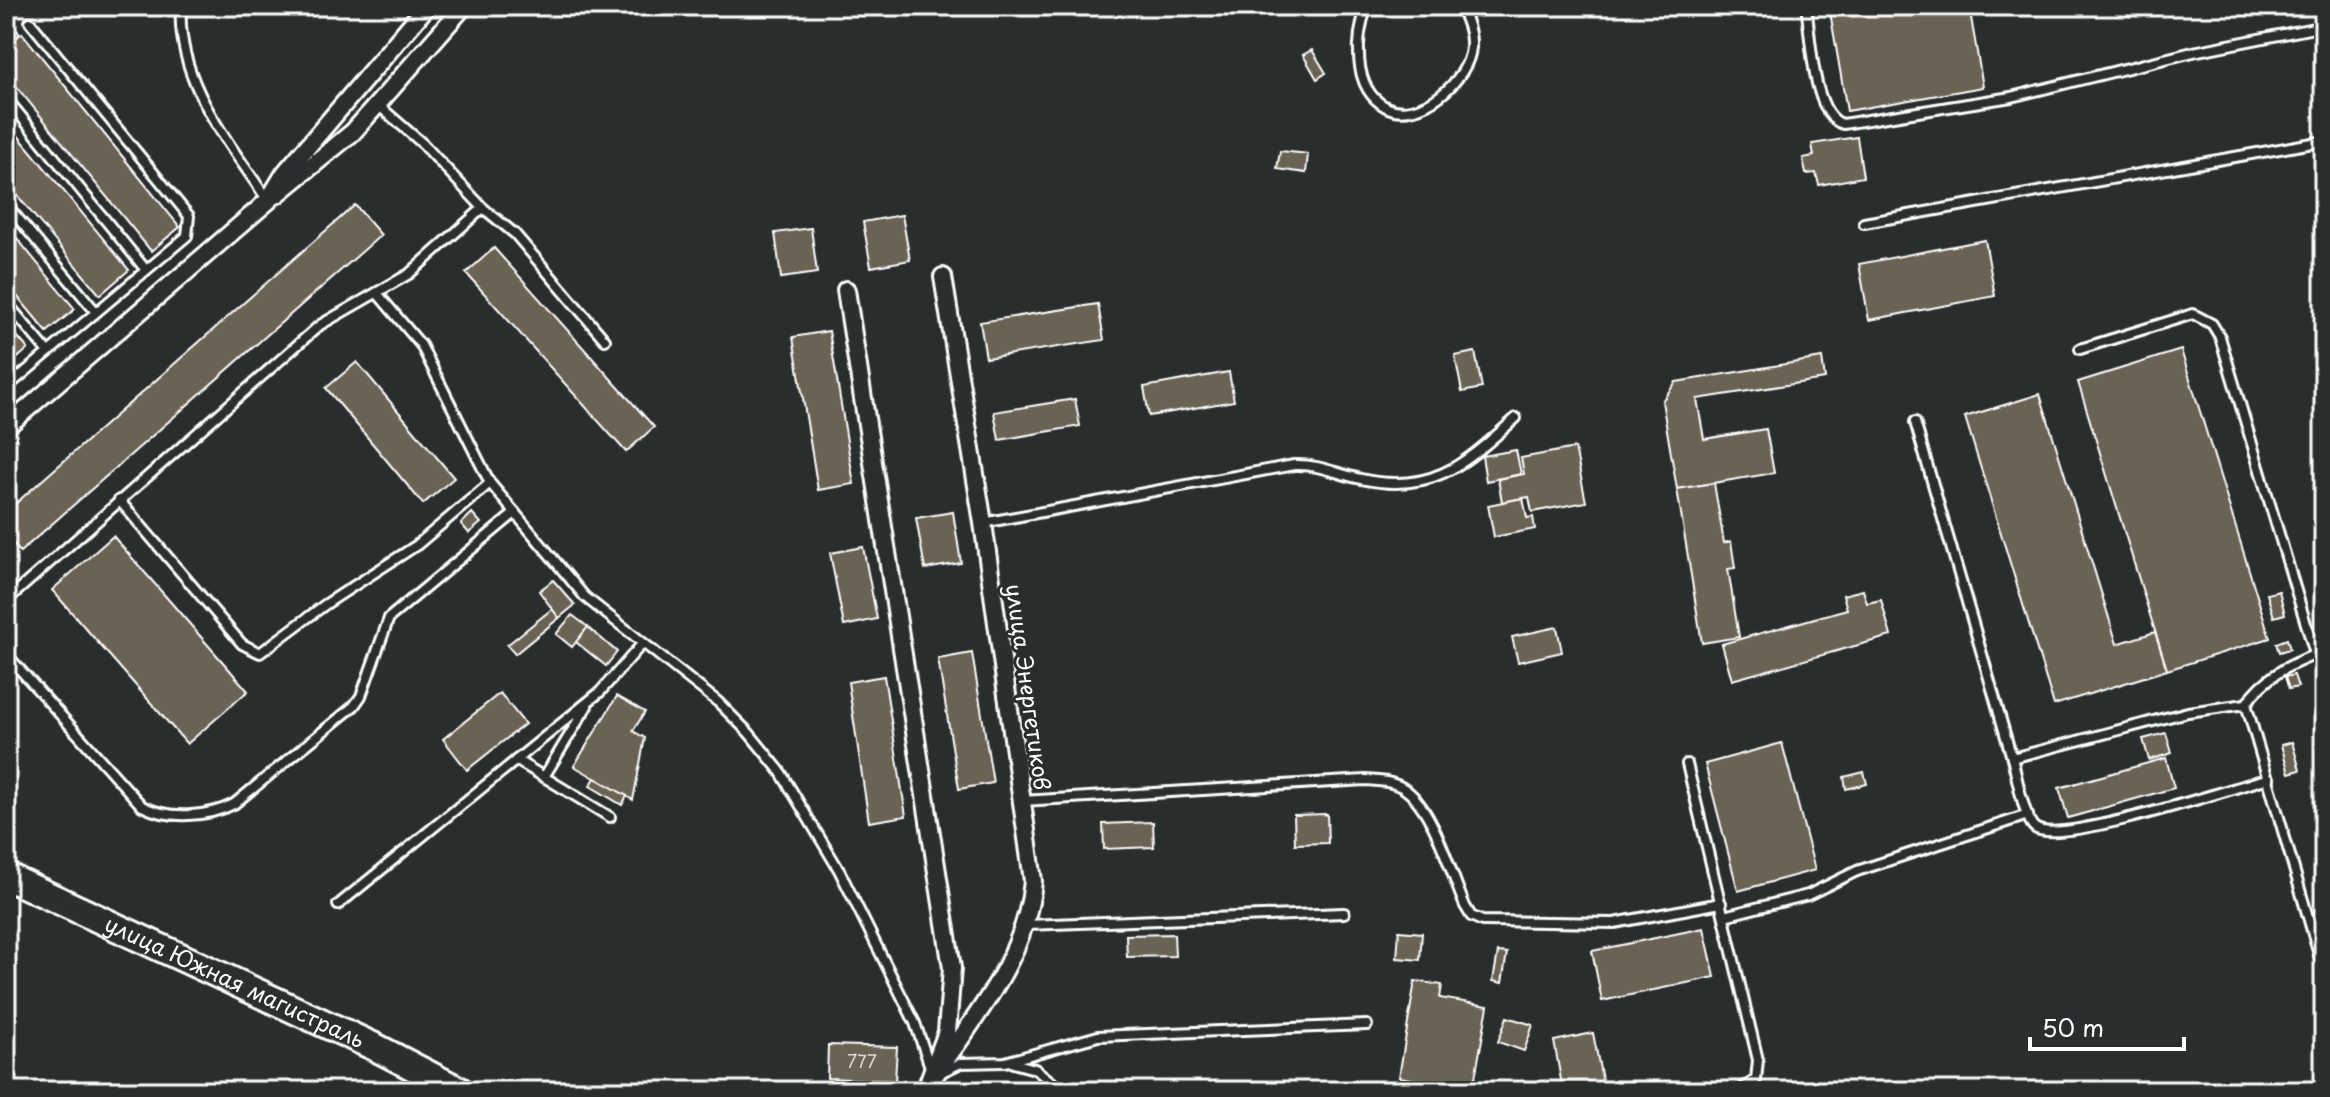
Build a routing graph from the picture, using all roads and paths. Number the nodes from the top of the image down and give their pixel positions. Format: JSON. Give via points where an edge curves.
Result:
{"nodes":[{"id":1,"x":181,"y":6,"type":"edge"},
{"id":2,"x":427,"y":6,"type":"edge"},
{"id":3,"x":464,"y":6,"type":"edge"},
{"id":4,"x":1367,"y":6,"type":"edge"},
{"id":5,"x":1460,"y":6,"type":"edge"},
{"id":6,"x":1806,"y":6,"type":"edge"},
{"id":7,"x":30,"y":22,"type":"dead end"},
{"id":8,"x":2324,"y":26,"type":"edge"},
{"id":9,"x":6,"y":98,"type":"edge"},
{"id":10,"x":377,"y":104,"type":"junction"},
{"id":11,"x":2324,"y":141,"type":"edge"},
{"id":12,"x":268,"y":201,"type":"junction"},
{"id":13,"x":6,"y":204,"type":"edge"},
{"id":14,"x":483,"y":208,"type":"junction"},
{"id":15,"x":1864,"y":223,"type":"dead end"},
{"id":16,"x":146,"y":270,"type":"junction"},
{"id":17,"x":943,"y":277,"type":"dead end"},
{"id":18,"x":846,"y":290,"type":"dead end"},
{"id":19,"x":377,"y":293,"type":"junction"},
{"id":20,"x":6,"y":302,"type":"edge"},
{"id":21,"x":96,"y":312,"type":"junction"},
{"id":22,"x":605,"y":340,"type":"dead end"},
{"id":23,"x":2080,"y":349,"type":"dead end"},
{"id":24,"x":48,"y":352,"type":"junction"},
{"id":25,"x":6,"y":388,"type":"edge"},
{"id":26,"x":1516,"y":418,"type":"dead end"},
{"id":27,"x":1915,"y":422,"type":"dead end"},
{"id":28,"x":6,"y":427,"type":"edge"},
{"id":29,"x":490,"y":483,"type":"junction"},
{"id":30,"x":119,"y":500,"type":"junction"},
{"id":31,"x":515,"y":513,"type":"junction"},
{"id":32,"x":983,"y":523,"type":"junction"},
{"id":33,"x":6,"y":601,"type":"edge"},
{"id":34,"x":642,"y":644,"type":"junction"},
{"id":35,"x":2319,"y":652,"type":"edge"},
{"id":36,"x":6,"y":654,"type":"edge"},
{"id":37,"x":590,"y":699,"type":"junction"},
{"id":38,"x":2246,"y":704,"type":"junction"},
{"id":39,"x":2012,"y":758,"type":"junction"},
{"id":40,"x":516,"y":760,"type":"junction"},
{"id":41,"x":1687,"y":764,"type":"dead end"},
{"id":42,"x":544,"y":777,"type":"junction"},
{"id":43,"x":2269,"y":778,"type":"junction"},
{"id":44,"x":1022,"y":801,"type":"junction"},
{"id":45,"x":2028,"y":815,"type":"junction"},
{"id":46,"x":610,"y":817,"type":"dead end"},
{"id":47,"x":6,"y":876,"type":"edge"},
{"id":48,"x":1721,"y":903,"type":"junction"},
{"id":49,"x":338,"y":905,"type":"dead end"},
{"id":50,"x":1344,"y":913,"type":"dead end"},
{"id":51,"x":1724,"y":916,"type":"junction"},
{"id":52,"x":1026,"y":925,"type":"junction"},
{"id":53,"x":2324,"y":972,"type":"edge"},
{"id":54,"x":1367,"y":1025,"type":"dead end"},
{"id":55,"x":1005,"y":1062,"type":"junction"},
{"id":56,"x":929,"y":1084,"type":"edge"},
{"id":57,"x":1061,"y":1090,"type":"edge"},
{"id":58,"x":460,"y":1091,"type":"edge"},
{"id":59,"x":1738,"y":1091,"type":"edge"}],
"edges":[{"from":1,"to":12,"type":"lane","via":[[185,64]]},
{"from":2,"to":12,"type":"street","via":[[285,173]]},
{"from":3,"to":10,"type":"street"},
{"from":4,"to":5,"type":"lane","via":[[1358,42],[1364,80],[1387,107],[1400,110],[1432,101],[1467,63],[1470,31]]},
{"from":6,"to":8,"type":"lane","via":[[1822,106],[1834,122],[1843,124],[2011,97]]},
{"from":7,"to":16,"type":"lane","via":[[189,216],[187,236]]},
{"from":9,"to":16,"type":"lane"},
{"from":10,"to":12,"type":"street","via":[[335,148]]},
{"from":10,"to":14,"type":"lane"},
{"from":11,"to":15,"type":"lane"},
{"from":12,"to":28,"type":"street"},
{"from":13,"to":21,"type":"lane"},
{"from":14,"to":19,"type":"lane","via":[[409,274]]},
{"from":14,"to":22,"type":"lane","via":[[515,234]]},
{"from":16,"to":21,"type":"lane"},
{"from":17,"to":32,"type":"street","name":"улица Энергетиков"},
{"from":18,"to":56,"type":"street","via":[[952,968],[947,1032]]},
{"from":19,"to":29,"type":"lane","via":[[421,345]]},
{"from":19,"to":30,"type":"lane","via":[[320,325]]},
{"from":20,"to":24,"type":"lane"},
{"from":21,"to":24,"type":"lane"},
{"from":23,"to":35,"type":"lane","via":[[2193,314],[2212,324]]},
{"from":24,"to":25,"type":"lane"},
{"from":26,"to":32,"type":"lane","via":[[1466,462],[1433,478],[1377,483],[1314,464],[1294,465]]},
{"from":27,"to":39,"type":"lane"},
{"from":29,"to":30,"type":"lane","via":[[417,545],[260,653],[242,644]]},
{"from":29,"to":31,"type":"lane"},
{"from":30,"to":33,"type":"lane"},
{"from":31,"to":34,"type":"lane","via":[[590,603]]},
{"from":31,"to":36,"type":"lane","via":[[389,618],[354,706],[220,811],[172,814],[142,806]]},
{"from":32,"to":44,"type":"street","name":"улица Энергетиков"},
{"from":34,"to":37,"type":"lane"},
{"from":34,"to":56,"type":"lane","via":[[735,719],[795,794],[915,1023]]},
{"from":35,"to":38,"type":"lane","via":[[2268,677]]},
{"from":37,"to":40,"type":"lane"},
{"from":37,"to":42,"type":"lane"},
{"from":38,"to":39,"type":"lane","via":[[2188,712]]},
{"from":38,"to":43,"type":"lane"},
{"from":39,"to":45,"type":"lane"},
{"from":40,"to":42,"type":"lane"},
{"from":40,"to":49,"type":"lane"},
{"from":41,"to":48,"type":"lane"},
{"from":42,"to":46,"type":"lane"},
{"from":43,"to":45,"type":"lane","via":[[2081,830],[2035,828]]},
{"from":43,"to":53,"type":"lane"},
{"from":44,"to":48,"type":"lane","via":[[1388,782],[1419,804],[1465,906],[1482,921],[1614,923]]},
{"from":44,"to":52,"type":"street","name":"улица Энергетиков","via":[[1033,881]]},
{"from":45,"to":51,"type":"lane","via":[[1857,871],[1808,895]]},
{"from":47,"to":58,"type":"highway","name":"улица Южная магистраль"},
{"from":48,"to":51,"type":"lane"},
{"from":50,"to":52,"type":"lane"},
{"from":51,"to":59,"type":"lane","via":[[1758,1060],[1756,1080]]},
{"from":52,"to":56,"type":"street","name":"улица Энергетиков","via":[[1017,951]]},
{"from":54,"to":55,"type":"lane","via":[[1098,1036]]},
{"from":55,"to":56,"type":"lane","via":[[961,1063]]},
{"from":55,"to":57,"type":"lane","via":[[1035,1069]]}]}
